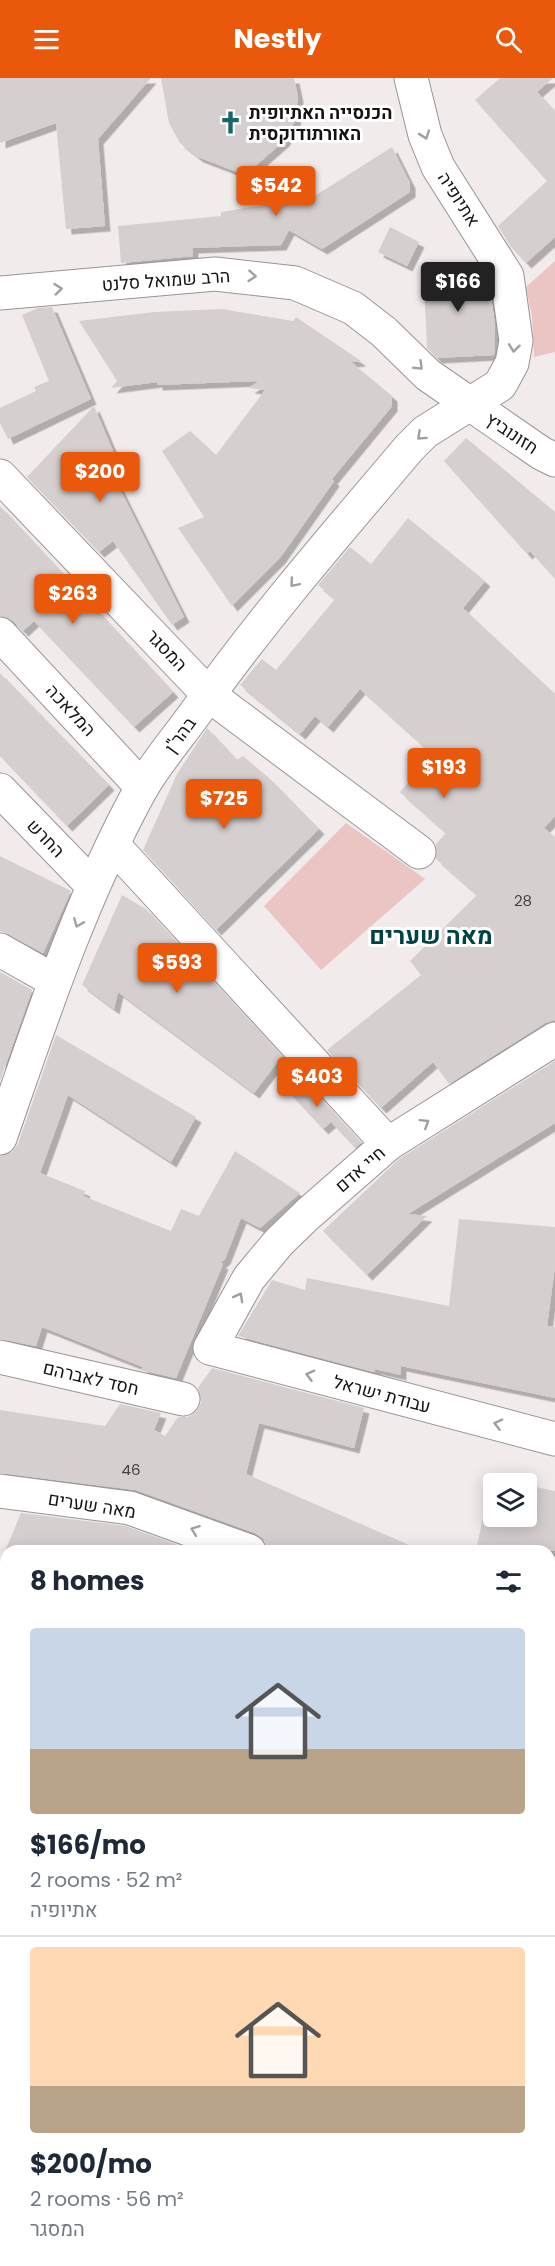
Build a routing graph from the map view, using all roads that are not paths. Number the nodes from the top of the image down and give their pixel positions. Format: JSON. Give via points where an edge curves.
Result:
{"nodes":[{"id":1,"x":411,"y":78,"type":"edge"},
{"id":2,"x":0,"y":294,"type":"edge"},
{"id":3,"x":471,"y":405,"type":"junction"},
{"id":4,"x":555,"y":460,"type":"edge"},
{"id":5,"x":0,"y":476,"type":"edge"},
{"id":6,"x":0,"y":634,"type":"edge"},
{"id":7,"x":209,"y":695,"type":"junction"},
{"id":8,"x":142,"y":787,"type":"junction"},
{"id":9,"x":0,"y":790,"type":"edge"},
{"id":10,"x":113,"y":845,"type":"junction"},
{"id":11,"x":419,"y":852,"type":"dead end"},
{"id":12,"x":93,"y":886,"type":"junction"},
{"id":13,"x":0,"y":950,"type":"edge"},
{"id":14,"x":55,"y":981,"type":"junction"},
{"id":15,"x":555,"y":1039,"type":"edge"},
{"id":16,"x":0,"y":1138,"type":"edge"},
{"id":17,"x":388,"y":1144,"type":"junction"},
{"id":18,"x":210,"y":1348,"type":"joint"},
{"id":19,"x":0,"y":1357,"type":"edge"},
{"id":20,"x":183,"y":1399,"type":"dead end"},
{"id":21,"x":555,"y":1439,"type":"edge"},
{"id":22,"x":4,"y":1500,"type":"edge"},
{"id":23,"x":232,"y":1545,"type":"edge"}],
"edges":[{"from":1,"to":3,"type":"street","name":"אתיופיה","one_way":true,"via":[[425,135],[438,167],[507,276],[516,341],[512,363],[500,385]]},
{"from":2,"to":3,"type":"street","name":"הרב שמואל סלנט","one_way":true,"via":[[215,274],[295,283],[353,308],[428,375]]},
{"from":3,"to":4,"type":"street","name":"חזונוביץ"},
{"from":3,"to":7,"type":"street","name":"בהר\"ן","one_way":true,"via":[[425,432],[410,447],[276,604]]},
{"from":5,"to":7,"type":"street","name":"המסגר"},
{"from":6,"to":8,"type":"street","name":"המלאכה"},
{"from":7,"to":8,"type":"street","name":"בהר\"ן"},
{"from":7,"to":11,"type":"street","name":"המסגר"},
{"from":8,"to":10,"type":"street","name":"בהר\"ן"},
{"from":9,"to":12,"type":"street","name":"החרש"},
{"from":10,"to":12,"type":"street","name":"בהר\"ן"},
{"from":10,"to":17,"type":"street"},
{"from":12,"to":14,"type":"street","name":"בהר\"ן","one_way":true},
{"from":13,"to":14,"type":"street"},
{"from":14,"to":16,"type":"street","name":"בהר\"ן"},
{"from":17,"to":15,"type":"street","name":"חיי אדם","one_way":true},
{"from":18,"to":17,"type":"street","name":"חיי אדם","one_way":true,"via":[[249,1278],[279,1242]]},
{"from":21,"to":18,"type":"street","name":"עבודת ישראל","one_way":true},
{"from":19,"to":20,"type":"street","name":"חסד לאברהם"},
{"from":23,"to":22,"type":"street","name":"מאה שערים","one_way":true,"via":[[130,1509]]}]}
